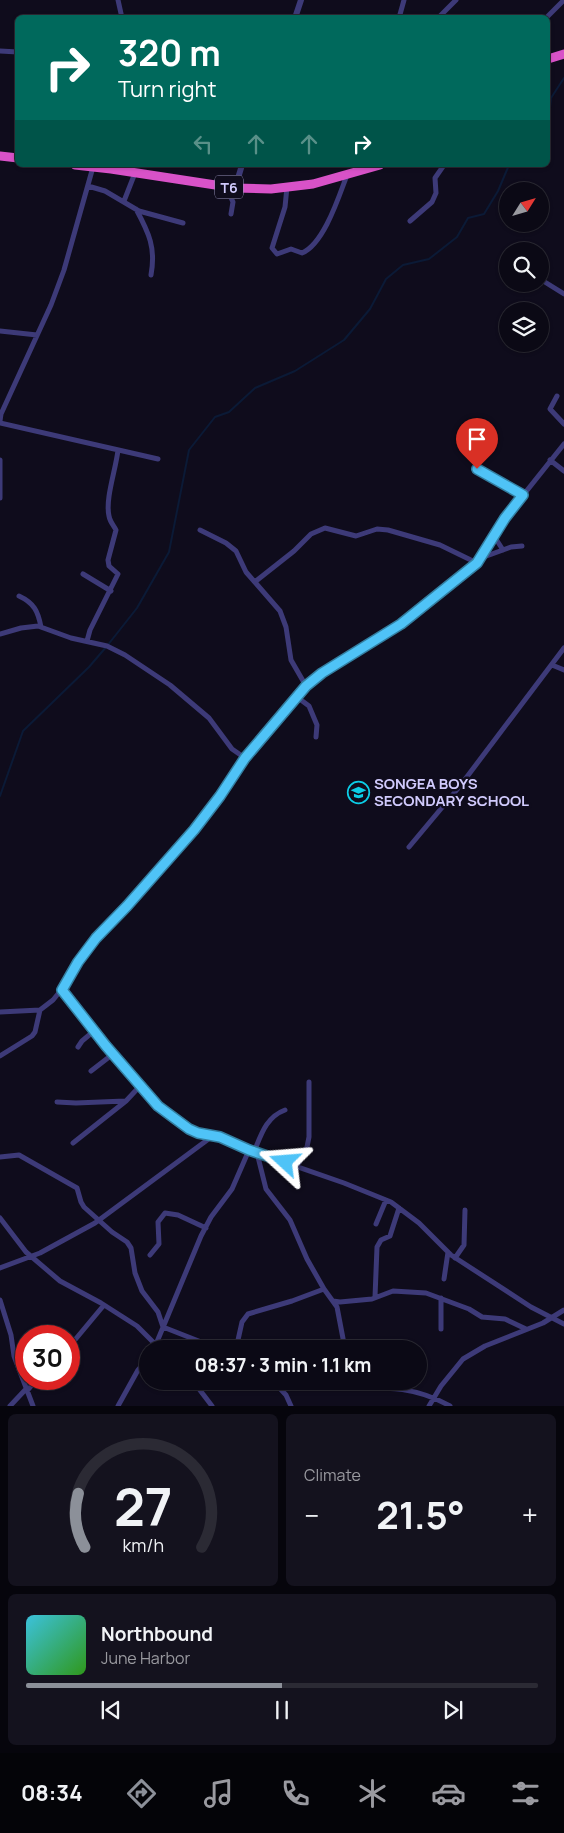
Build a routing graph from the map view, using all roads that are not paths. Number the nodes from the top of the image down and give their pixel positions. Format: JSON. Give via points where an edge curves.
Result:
{"nodes":[{"id":1,"x":118,"y":0,"type":"edge"},
{"id":2,"x":301,"y":0,"type":"edge"},
{"id":3,"x":404,"y":0,"type":"edge"},
{"id":4,"x":456,"y":0,"type":"edge"},
{"id":5,"x":564,"y":0,"type":"edge"},
{"id":6,"x":121,"y":15,"type":"edge"},
{"id":7,"x":297,"y":15,"type":"edge"},
{"id":8,"x":400,"y":15,"type":"edge"},
{"id":9,"x":441,"y":15,"type":"edge"},
{"id":10,"x":549,"y":15,"type":"edge"},
{"id":11,"x":0,"y":51,"type":"edge"},
{"id":12,"x":15,"y":52,"type":"edge"},
{"id":13,"x":564,"y":54,"type":"edge"},
{"id":14,"x":550,"y":58,"type":"edge"},
{"id":15,"x":0,"y":156,"type":"edge"},
{"id":16,"x":15,"y":158,"type":"edge"},
{"id":17,"x":93,"y":167,"type":"joint"},
{"id":18,"x":241,"y":167,"type":"edge"},
{"id":19,"x":373,"y":167,"type":"edge"},
{"id":20,"x":443,"y":167,"type":"edge"},
{"id":21,"x":135,"y":173,"type":"junction"},
{"id":22,"x":347,"y":175,"type":"junction"},
{"id":23,"x":88,"y":186,"type":"junction"},
{"id":24,"x":225,"y":186,"type":"junction"},
{"id":25,"x":287,"y":187,"type":"junction"},
{"id":26,"x":235,"y":188,"type":"junction"},
{"id":27,"x":124,"y":201,"type":"junction"},
{"id":28,"x":135,"y":209,"type":"junction"},
{"id":29,"x":231,"y":214,"type":"dead end"},
{"id":30,"x":410,"y":221,"type":"dead end"},
{"id":31,"x":183,"y":223,"type":"dead end"},
{"id":32,"x":151,"y":275,"type":"dead end"},
{"id":33,"x":549,"y":285,"type":"edge"},
{"id":34,"x":564,"y":294,"type":"edge"},
{"id":35,"x":0,"y":331,"type":"edge"},
{"id":36,"x":37,"y":335,"type":"junction"},
{"id":37,"x":557,"y":396,"type":"dead end"},
{"id":38,"x":0,"y":422,"type":"edge"},
{"id":39,"x":564,"y":424,"type":"edge"},
{"id":40,"x":564,"y":444,"type":"edge"},
{"id":41,"x":118,"y":450,"type":"junction"},
{"id":42,"x":158,"y":459,"type":"dead end"},
{"id":43,"x":0,"y":460,"type":"edge"},
{"id":44,"x":550,"y":460,"type":"junction"},
{"id":45,"x":477,"y":469,"type":"dead end"},
{"id":46,"x":564,"y":472,"type":"edge"},
{"id":47,"x":0,"y":483,"type":"edge"},
{"id":48,"x":523,"y":495,"type":"junction"},
{"id":49,"x":0,"y":498,"type":"edge"},
{"id":50,"x":200,"y":530,"type":"dead end"},
{"id":51,"x":494,"y":536,"type":"junction"},
{"id":52,"x":522,"y":546,"type":"dead end"},
{"id":53,"x":502,"y":550,"type":"junction"},
{"id":54,"x":481,"y":558,"type":"junction"},
{"id":55,"x":477,"y":563,"type":"junction"},
{"id":56,"x":84,"y":574,"type":"dead end"},
{"id":57,"x":256,"y":582,"type":"junction"},
{"id":58,"x":111,"y":591,"type":"junction"},
{"id":59,"x":19,"y":596,"type":"dead end"},
{"id":60,"x":41,"y":627,"type":"junction"},
{"id":61,"x":0,"y":634,"type":"edge"},
{"id":62,"x":87,"y":641,"type":"junction"},
{"id":63,"x":564,"y":648,"type":"edge"},
{"id":64,"x":552,"y":665,"type":"junction"},
{"id":65,"x":564,"y":670,"type":"edge"},
{"id":66,"x":306,"y":686,"type":"junction"},
{"id":67,"x":297,"y":697,"type":"junction"},
{"id":68,"x":316,"y":737,"type":"dead end"},
{"id":69,"x":245,"y":758,"type":"junction"},
{"id":70,"x":409,"y":847,"type":"dead end"},
{"id":71,"x":62,"y":990,"type":"junction"},
{"id":72,"x":40,"y":1010,"type":"junction"},
{"id":73,"x":0,"y":1012,"type":"edge"},
{"id":74,"x":94,"y":1031,"type":"junction"},
{"id":75,"x":78,"y":1047,"type":"dead end"},
{"id":76,"x":113,"y":1054,"type":"junction"},
{"id":77,"x":0,"y":1056,"type":"edge"},
{"id":78,"x":91,"y":1071,"type":"dead end"},
{"id":79,"x":309,"y":1082,"type":"dead end"},
{"id":80,"x":140,"y":1086,"type":"junction"},
{"id":81,"x":126,"y":1101,"type":"junction"},
{"id":82,"x":58,"y":1102,"type":"dead end"},
{"id":83,"x":285,"y":1110,"type":"dead end"},
{"id":84,"x":214,"y":1135,"type":"junction"},
{"id":85,"x":73,"y":1143,"type":"dead end"},
{"id":86,"x":253,"y":1152,"type":"junction"},
{"id":87,"x":0,"y":1157,"type":"edge"},
{"id":88,"x":297,"y":1166,"type":"junction"},
{"id":89,"x":386,"y":1200,"type":"junction"},
{"id":90,"x":399,"y":1208,"type":"junction"},
{"id":91,"x":465,"y":1210,"type":"dead end"},
{"id":92,"x":0,"y":1218,"type":"edge"},
{"id":93,"x":100,"y":1220,"type":"junction"},
{"id":94,"x":376,"y":1224,"type":"dead end"},
{"id":95,"x":206,"y":1228,"type":"junction"},
{"id":96,"x":448,"y":1252,"type":"junction"},
{"id":97,"x":150,"y":1255,"type":"dead end"},
{"id":98,"x":30,"y":1257,"type":"junction"},
{"id":99,"x":455,"y":1258,"type":"junction"},
{"id":100,"x":0,"y":1268,"type":"edge"},
{"id":101,"x":444,"y":1279,"type":"dead end"},
{"id":102,"x":324,"y":1289,"type":"junction"},
{"id":103,"x":375,"y":1297,"type":"junction"},
{"id":104,"x":441,"y":1298,"type":"junction"},
{"id":105,"x":0,"y":1300,"type":"edge"},
{"id":106,"x":333,"y":1301,"type":"junction"},
{"id":107,"x":104,"y":1305,"type":"junction"},
{"id":108,"x":564,"y":1310,"type":"edge"},
{"id":109,"x":552,"y":1318,"type":"junction"},
{"id":110,"x":564,"y":1324,"type":"edge"},
{"id":111,"x":8,"y":1325,"type":"junction"},
{"id":112,"x":163,"y":1327,"type":"junction"},
{"id":113,"x":0,"y":1329,"type":"edge"},
{"id":114,"x":441,"y":1329,"type":"dead end"},
{"id":115,"x":526,"y":1329,"type":"junction"},
{"id":116,"x":80,"y":1334,"type":"edge"},
{"id":117,"x":151,"y":1340,"type":"edge"},
{"id":118,"x":159,"y":1340,"type":"edge"},
{"id":119,"x":196,"y":1340,"type":"edge"},
{"id":120,"x":238,"y":1340,"type":"edge"},
{"id":121,"x":344,"y":1340,"type":"edge"},
{"id":122,"x":15,"y":1359,"type":"edge"},
{"id":123,"x":139,"y":1369,"type":"edge"},
{"id":124,"x":27,"y":1390,"type":"joint"},
{"id":125,"x":200,"y":1390,"type":"edge"},
{"id":126,"x":281,"y":1390,"type":"edge"},
{"id":127,"x":412,"y":1390,"type":"edge"},
{"id":128,"x":434,"y":1397,"type":"junction"},
{"id":129,"x":10,"y":1406,"type":"edge"},
{"id":130,"x":33,"y":1406,"type":"edge"},
{"id":131,"x":118,"y":1406,"type":"edge"},
{"id":132,"x":212,"y":1406,"type":"edge"},
{"id":133,"x":291,"y":1406,"type":"edge"},
{"id":134,"x":429,"y":1406,"type":"edge"},
{"id":135,"x":450,"y":1406,"type":"edge"}],
"edges":[{"from":1,"to":6,"type":"street"},
{"from":2,"to":7,"type":"street"},
{"from":3,"to":8,"type":"street"},
{"from":4,"to":9,"type":"street"},
{"from":5,"to":10,"type":"street"},
{"from":11,"to":12,"type":"street"},
{"from":13,"to":14,"type":"highway"},
{"from":15,"to":16,"type":"highway"},
{"from":17,"to":21,"type":"highway","number":"T6"},
{"from":17,"to":23,"type":"street"},
{"from":18,"to":26,"type":"street"},
{"from":19,"to":22,"type":"highway","number":"T6"},
{"from":20,"to":30,"type":"street","via":[[435,178],[436,193],[432,202]]},
{"from":21,"to":24,"type":"highway","number":"T6"},
{"from":21,"to":27,"type":"street"},
{"from":22,"to":25,"type":"highway","number":"T6"},
{"from":22,"to":25,"type":"street","via":[[314,245],[302,253],[291,249],[277,254],[272,248],[285,207]]},
{"from":23,"to":27,"type":"street"},
{"from":23,"to":36,"type":"street","via":[[64,270]]},
{"from":24,"to":26,"type":"highway","number":"T6"},
{"from":24,"to":29,"type":"street","via":[[233,202]]},
{"from":25,"to":26,"type":"highway","number":"T6"},
{"from":27,"to":28,"type":"street"},
{"from":28,"to":31,"type":"street"},
{"from":28,"to":32,"type":"street","via":[[147,230],[153,251]]},
{"from":33,"to":34,"type":"street"},
{"from":35,"to":36,"type":"street"},
{"from":36,"to":38,"type":"street"},
{"from":37,"to":39,"type":"street","via":[[550,409]]},
{"from":38,"to":41,"type":"street"},
{"from":40,"to":44,"type":"street"},
{"from":41,"to":42,"type":"street"},
{"from":41,"to":58,"type":"street","via":[[108,515],[116,530],[109,566],[118,574]]},
{"from":43,"to":47,"type":"street"},
{"from":44,"to":46,"type":"street"},
{"from":44,"to":48,"type":"street"},
{"from":45,"to":48,"type":"street"},
{"from":47,"to":49,"type":"street"},
{"from":48,"to":51,"type":"street"},
{"from":50,"to":57,"type":"street","via":[[236,551],[246,572]]},
{"from":51,"to":53,"type":"street"},
{"from":51,"to":54,"type":"street"},
{"from":52,"to":53,"type":"street"},
{"from":53,"to":54,"type":"street"},
{"from":54,"to":55,"type":"street"},
{"from":55,"to":57,"type":"street","via":[[440,545],[388,530],[377,528],[356,536],[325,528],[311,534]]},
{"from":55,"to":66,"type":"street","via":[[392,630]]},
{"from":56,"to":58,"type":"street"},
{"from":57,"to":66,"type":"street","via":[[280,611],[291,660]]},
{"from":58,"to":62,"type":"street"},
{"from":59,"to":60,"type":"street","via":[[36,608]]},
{"from":60,"to":61,"type":"street"},
{"from":60,"to":62,"type":"street"},
{"from":62,"to":69,"type":"street","via":[[125,655],[170,685],[211,720],[232,749]]},
{"from":63,"to":64,"type":"street"},
{"from":64,"to":65,"type":"street"},
{"from":64,"to":70,"type":"street"},
{"from":66,"to":67,"type":"street"},
{"from":67,"to":68,"type":"street","via":[[309,706],[317,725]]},
{"from":67,"to":69,"type":"street"},
{"from":69,"to":71,"type":"street","via":[[194,830],[96,938]]},
{"from":71,"to":72,"type":"street"},
{"from":71,"to":74,"type":"street"},
{"from":72,"to":73,"type":"street"},
{"from":72,"to":77,"type":"street","via":[[32,1036]]},
{"from":74,"to":75,"type":"street"},
{"from":74,"to":76,"type":"street"},
{"from":76,"to":78,"type":"street"},
{"from":76,"to":80,"type":"street"},
{"from":79,"to":88,"type":"street","via":[[309,1137]]},
{"from":80,"to":81,"type":"street"},
{"from":80,"to":84,"type":"street","via":[[158,1106],[189,1129]]},
{"from":81,"to":82,"type":"street"},
{"from":81,"to":85,"type":"street"},
{"from":83,"to":86,"type":"street","via":[[268,1121]]},
{"from":84,"to":86,"type":"street"},
{"from":84,"to":93,"type":"street"},
{"from":86,"to":88,"type":"street"},
{"from":86,"to":95,"type":"street"},
{"from":86,"to":102,"type":"street","via":[[266,1189],[294,1226],[300,1246]]},
{"from":87,"to":93,"type":"street","via":[[19,1155],[74,1185],[79,1189],[82,1205]]},
{"from":88,"to":89,"type":"street"},
{"from":89,"to":90,"type":"street"},
{"from":89,"to":94,"type":"street"},
{"from":90,"to":96,"type":"street"},
{"from":90,"to":103,"type":"street","via":[[390,1236],[381,1240],[377,1247]]},
{"from":91,"to":99,"type":"street","via":[[464,1245]]},
{"from":92,"to":98,"type":"street"},
{"from":93,"to":98,"type":"street"},
{"from":93,"to":112,"type":"street","via":[[127,1242],[142,1291],[158,1312]]},
{"from":95,"to":97,"type":"street","via":[[178,1215],[165,1213],[158,1222],[160,1244]]},
{"from":95,"to":112,"type":"street"},
{"from":96,"to":99,"type":"street"},
{"from":96,"to":101,"type":"street"},
{"from":98,"to":100,"type":"street"},
{"from":98,"to":107,"type":"street","via":[[60,1282]]},
{"from":99,"to":109,"type":"street"},
{"from":102,"to":106,"type":"street"},
{"from":102,"to":120,"type":"street","via":[[248,1314],[242,1322]]},
{"from":103,"to":104,"type":"street","via":[[401,1291]]},
{"from":103,"to":106,"type":"street"},
{"from":104,"to":114,"type":"street"},
{"from":104,"to":115,"type":"street","via":[[469,1308],[482,1317],[506,1319]]},
{"from":105,"to":111,"type":"street"},
{"from":106,"to":121,"type":"street","via":[[340,1315]]},
{"from":107,"to":116,"type":"street"},
{"from":107,"to":117,"type":"street","via":[[145,1332]]},
{"from":108,"to":109,"type":"street"},
{"from":109,"to":110,"type":"street"},
{"from":109,"to":115,"type":"street"},
{"from":111,"to":113,"type":"street"},
{"from":111,"to":122,"type":"street"},
{"from":112,"to":118,"type":"street"},
{"from":112,"to":119,"type":"street"},
{"from":115,"to":128,"type":"street","via":[[485,1346],[464,1359]]},
{"from":123,"to":131,"type":"street"},
{"from":124,"to":129,"type":"street"},
{"from":124,"to":130,"type":"street"},
{"from":125,"to":132,"type":"street"},
{"from":126,"to":133,"type":"street"},
{"from":127,"to":128,"type":"street"},
{"from":128,"to":134,"type":"street"},
{"from":128,"to":135,"type":"street"}]}
